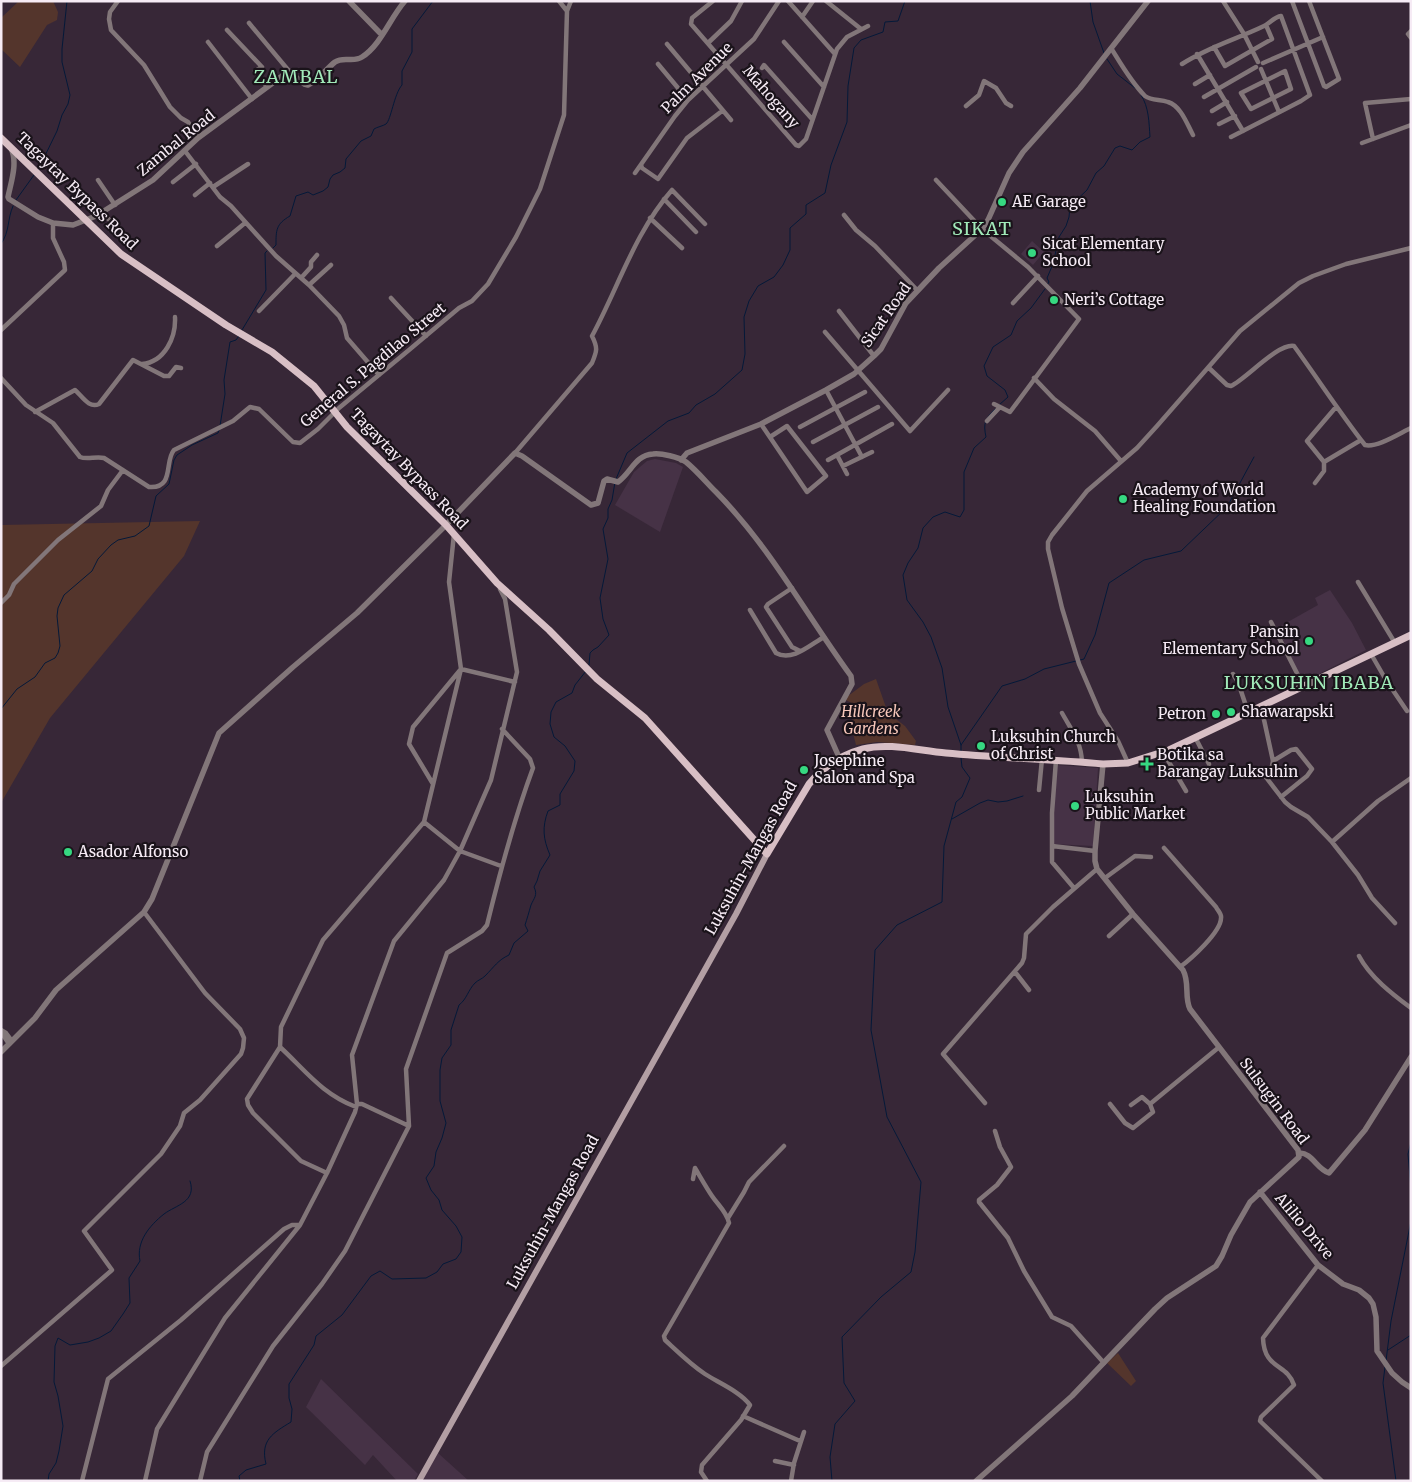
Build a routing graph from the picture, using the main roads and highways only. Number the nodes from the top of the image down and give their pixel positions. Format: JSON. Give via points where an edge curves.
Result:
{"nodes":[{"id":1,"x":1,"y":138,"type":"edge"},
{"id":2,"x":1411,"y":635,"type":"edge"},
{"id":3,"x":767,"y":854,"type":"junction"},
{"id":4,"x":419,"y":1481,"type":"edge"}],
"edges":[{"from":1,"to":3,"type":"main road","name":"Tagaytay Bypass Road","via":[[120,254],[307,379],[352,432],[446,525],[497,583],[597,679],[645,718]]},
{"from":2,"to":3,"type":"main road","name":"Luksuhin-Mangas Road","via":[[1195,738],[1128,763],[1103,764],[878,747],[839,757],[817,774],[804,790]]},
{"from":3,"to":4,"type":"main road","name":"Luksuhin-Mangas Road"}]}
